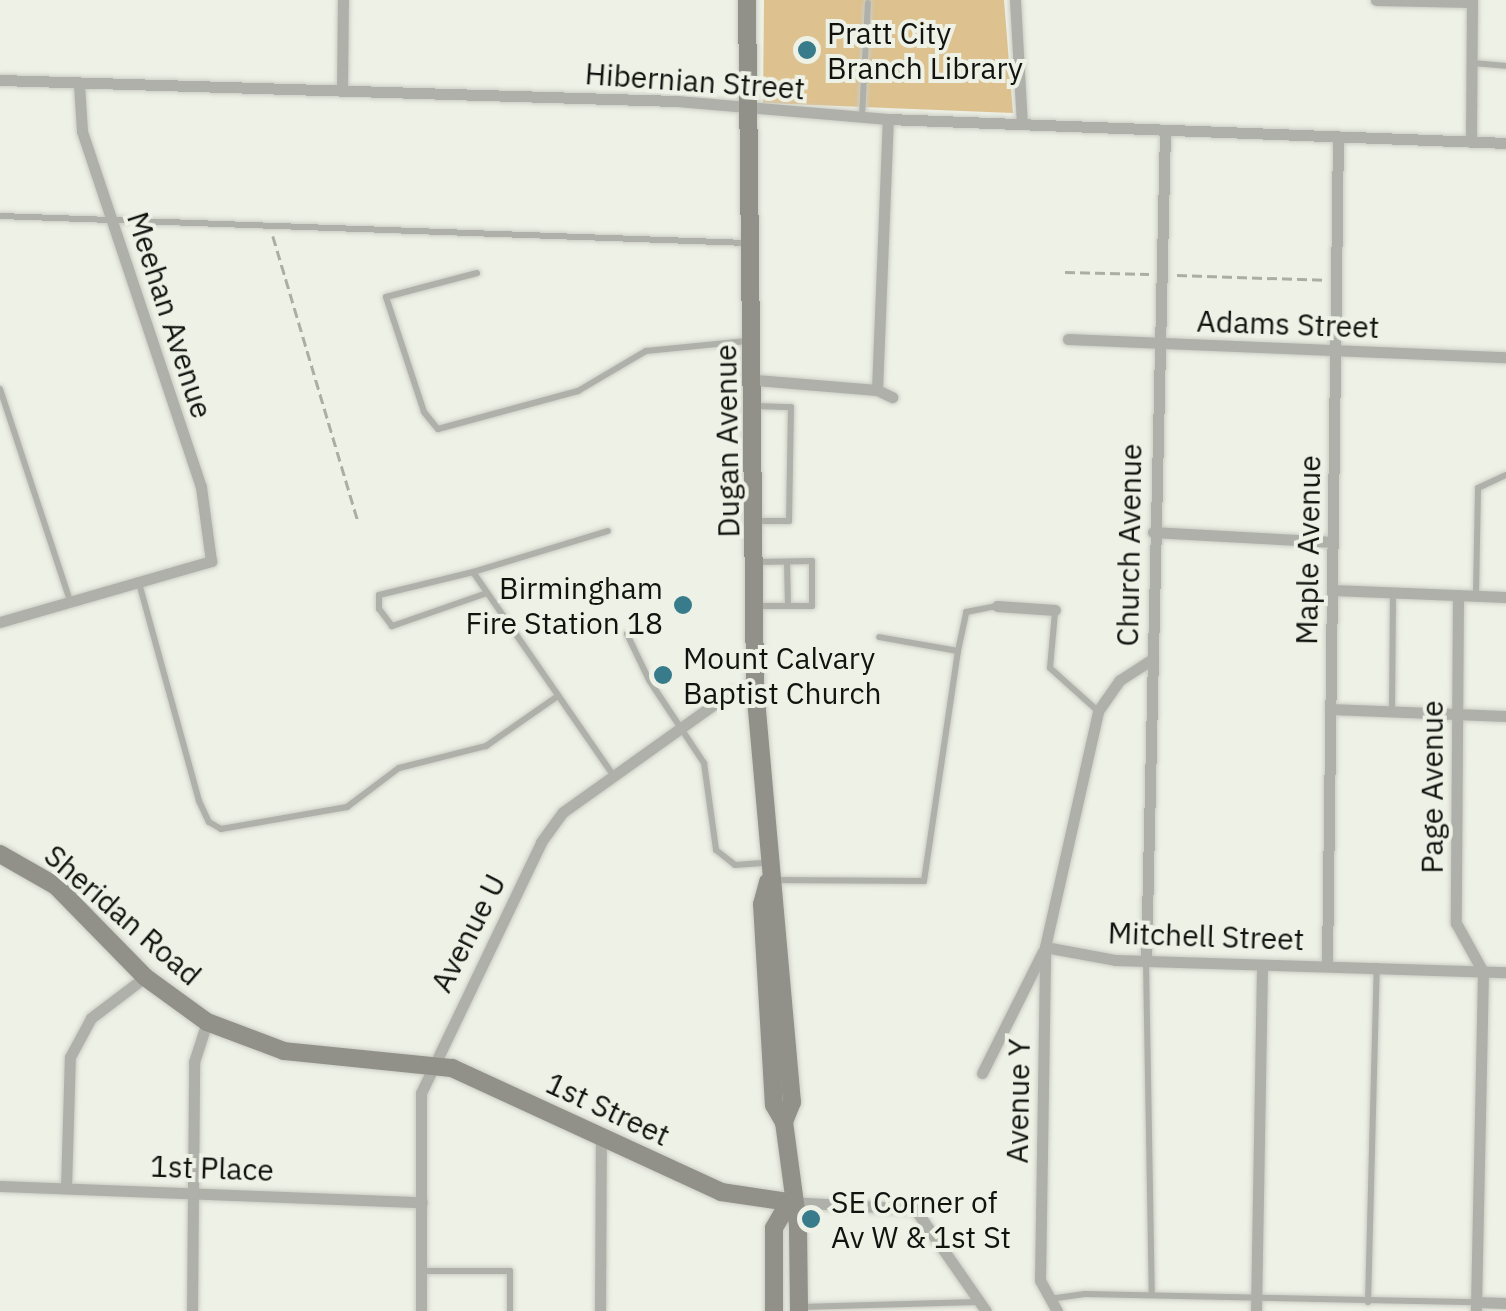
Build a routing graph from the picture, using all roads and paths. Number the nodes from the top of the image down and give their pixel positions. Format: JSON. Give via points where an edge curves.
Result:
{"nodes":[{"id":1,"x":343,"y":0,"type":"edge"},
{"id":2,"x":747,"y":0,"type":"edge"},
{"id":3,"x":1016,"y":0,"type":"edge"},
{"id":4,"x":1376,"y":0,"type":"edge"},
{"id":5,"x":1472,"y":1,"type":"edge"},
{"id":6,"x":868,"y":3,"type":"dead end"},
{"id":7,"x":1472,"y":63,"type":"junction"},
{"id":8,"x":1506,"y":66,"type":"edge"},
{"id":9,"x":0,"y":80,"type":"edge"},
{"id":10,"x":79,"y":85,"type":"junction"},
{"id":11,"x":342,"y":89,"type":"junction"},
{"id":12,"x":745,"y":109,"type":"junction"},
{"id":13,"x":862,"y":117,"type":"junction"},
{"id":14,"x":888,"y":119,"type":"junction"},
{"id":15,"x":1022,"y":124,"type":"junction"},
{"id":16,"x":1166,"y":130,"type":"junction"},
{"id":17,"x":1338,"y":137,"type":"junction"},
{"id":18,"x":1471,"y":141,"type":"junction"},
{"id":19,"x":1506,"y":142,"type":"edge"},
{"id":20,"x":0,"y":216,"type":"edge"},
{"id":21,"x":112,"y":220,"type":"junction"},
{"id":22,"x":269,"y":226,"type":"junction"},
{"id":23,"x":750,"y":243,"type":"junction"},
{"id":24,"x":1065,"y":272,"type":"dead end"},
{"id":25,"x":477,"y":273,"type":"dead end"},
{"id":26,"x":1162,"y":275,"type":"junction"},
{"id":27,"x":1336,"y":280,"type":"junction"},
{"id":28,"x":1068,"y":339,"type":"dead end"},
{"id":29,"x":753,"y":341,"type":"junction"},
{"id":30,"x":1158,"y":344,"type":"junction"},
{"id":31,"x":1335,"y":351,"type":"junction"},
{"id":32,"x":1506,"y":357,"type":"edge"},
{"id":33,"x":756,"y":380,"type":"junction"},
{"id":34,"x":0,"y":389,"type":"edge"},
{"id":35,"x":877,"y":390,"type":"junction"},
{"id":36,"x":892,"y":397,"type":"dead end"},
{"id":37,"x":756,"y":406,"type":"junction"},
{"id":38,"x":1506,"y":475,"type":"edge"},
{"id":39,"x":358,"y":521,"type":"dead end"},
{"id":40,"x":756,"y":521,"type":"junction"},
{"id":41,"x":608,"y":531,"type":"dead end"},
{"id":42,"x":1153,"y":532,"type":"junction"},
{"id":43,"x":1332,"y":542,"type":"junction"},
{"id":44,"x":756,"y":562,"type":"junction"},
{"id":45,"x":787,"y":562,"type":"junction"},
{"id":46,"x":473,"y":572,"type":"junction"},
{"id":47,"x":139,"y":582,"type":"junction"},
{"id":48,"x":1332,"y":590,"type":"junction"},
{"id":49,"x":487,"y":593,"type":"junction"},
{"id":50,"x":1393,"y":593,"type":"junction"},
{"id":51,"x":1458,"y":596,"type":"junction"},
{"id":52,"x":1476,"y":596,"type":"junction"},
{"id":53,"x":1506,"y":597,"type":"edge"},
{"id":54,"x":70,"y":602,"type":"junction"},
{"id":55,"x":756,"y":606,"type":"junction"},
{"id":56,"x":788,"y":606,"type":"junction"},
{"id":57,"x":998,"y":606,"type":"joint"},
{"id":58,"x":1055,"y":610,"type":"joint"},
{"id":59,"x":0,"y":622,"type":"edge"},
{"id":60,"x":628,"y":634,"type":"dead end"},
{"id":61,"x":880,"y":636,"type":"dead end"},
{"id":62,"x":958,"y":651,"type":"junction"},
{"id":63,"x":1152,"y":658,"type":"junction"},
{"id":64,"x":756,"y":688,"type":"junction"},
{"id":65,"x":558,"y":696,"type":"junction"},
{"id":66,"x":1330,"y":708,"type":"junction"},
{"id":67,"x":1098,"y":710,"type":"junction"},
{"id":68,"x":1392,"y":711,"type":"junction"},
{"id":69,"x":1458,"y":714,"type":"junction"},
{"id":70,"x":1506,"y":716,"type":"edge"},
{"id":71,"x":684,"y":725,"type":"junction"},
{"id":72,"x":614,"y":776,"type":"junction"},
{"id":73,"x":0,"y":854,"type":"edge"},
{"id":74,"x":768,"y":871,"type":"junction"},
{"id":75,"x":1044,"y":948,"type":"junction"},
{"id":76,"x":1146,"y":961,"type":"junction"},
{"id":77,"x":1327,"y":964,"type":"junction"},
{"id":78,"x":1377,"y":965,"type":"junction"},
{"id":79,"x":1262,"y":966,"type":"junction"},
{"id":80,"x":1483,"y":972,"type":"junction"},
{"id":81,"x":1506,"y":972,"type":"edge"},
{"id":82,"x":145,"y":978,"type":"junction"},
{"id":83,"x":207,"y":1022,"type":"junction"},
{"id":84,"x":428,"y":1067,"type":"junction"},
{"id":85,"x":982,"y":1073,"type":"dead end"},
{"id":86,"x":600,"y":1136,"type":"junction"},
{"id":87,"x":0,"y":1186,"type":"edge"},
{"id":88,"x":66,"y":1188,"type":"junction"},
{"id":89,"x":194,"y":1193,"type":"junction"},
{"id":90,"x":422,"y":1202,"type":"junction"},
{"id":91,"x":790,"y":1202,"type":"junction"},
{"id":92,"x":421,"y":1270,"type":"junction"},
{"id":93,"x":1152,"y":1295,"type":"junction"},
{"id":94,"x":1048,"y":1299,"type":"junction"},
{"id":95,"x":1368,"y":1302,"type":"junction"},
{"id":96,"x":1506,"y":1304,"type":"edge"},
{"id":97,"x":983,"y":1306,"type":"edge"},
{"id":98,"x":1256,"y":1306,"type":"edge"},
{"id":99,"x":1476,"y":1307,"type":"edge"},
{"id":100,"x":799,"y":1309,"type":"edge"},
{"id":101,"x":192,"y":1311,"type":"edge"},
{"id":102,"x":421,"y":1311,"type":"edge"},
{"id":103,"x":510,"y":1311,"type":"edge"},
{"id":104,"x":600,"y":1311,"type":"edge"},
{"id":105,"x":774,"y":1311,"type":"edge"},
{"id":106,"x":1057,"y":1311,"type":"edge"}],
"edges":[{"from":1,"to":11,"type":"street"},
{"from":2,"to":12,"type":"main road","name":"Dugan Avenue"},
{"from":3,"to":15,"type":"street"},
{"from":4,"to":5,"type":"street"},
{"from":5,"to":7,"type":"street"},
{"from":6,"to":13,"type":"lane"},
{"from":7,"to":8,"type":"lane"},
{"from":7,"to":18,"type":"street"},
{"from":9,"to":10,"type":"street","name":"Hibernian Street"},
{"from":10,"to":11,"type":"street","name":"Hibernian Street"},
{"from":10,"to":21,"type":"street","name":"Meehan Avenue","via":[[82,130]]},
{"from":11,"to":12,"type":"street","name":"Hibernian Street"},
{"from":12,"to":13,"type":"street","name":"Hibernian Street"},
{"from":12,"to":23,"type":"main road","name":"Dugan Avenue"},
{"from":13,"to":14,"type":"street","name":"Hibernian Street"},
{"from":14,"to":15,"type":"street","name":"Hibernian Street"},
{"from":14,"to":35,"type":"street"},
{"from":15,"to":16,"type":"street","name":"Hibernian Street"},
{"from":16,"to":17,"type":"street","name":"Hibernian Street"},
{"from":16,"to":26,"type":"street","name":"Church Avenue"},
{"from":17,"to":18,"type":"street","name":"Hibernian Street"},
{"from":17,"to":27,"type":"street","name":"Maple Avenue"},
{"from":18,"to":19,"type":"street","name":"Hibernian Street"},
{"from":20,"to":21,"type":"lane"},
{"from":21,"to":22,"type":"lane"},
{"from":21,"to":47,"type":"street","name":"Meehan Avenue","via":[[201,487],[211,561]]},
{"from":22,"to":23,"type":"lane"},
{"from":22,"to":39,"type":"path"},
{"from":23,"to":29,"type":"main road","name":"Dugan Avenue"},
{"from":24,"to":26,"type":"path"},
{"from":25,"to":29,"type":"lane","via":[[386,297],[424,412],[438,429],[578,391],[646,351]]},
{"from":26,"to":27,"type":"path"},
{"from":26,"to":30,"type":"street","name":"Church Avenue"},
{"from":27,"to":31,"type":"street","name":"Maple Avenue"},
{"from":28,"to":30,"type":"street","name":"Adams Street"},
{"from":29,"to":33,"type":"main road","name":"Dugan Avenue"},
{"from":30,"to":31,"type":"street","name":"Adams Street"},
{"from":30,"to":42,"type":"street","name":"Church Avenue"},
{"from":31,"to":32,"type":"street","name":"Adams Street"},
{"from":31,"to":43,"type":"street","name":"Maple Avenue"},
{"from":33,"to":35,"type":"street"},
{"from":33,"to":37,"type":"main road","name":"Dugan Avenue"},
{"from":34,"to":54,"type":"lane"},
{"from":35,"to":36,"type":"street"},
{"from":37,"to":40,"type":"main road","name":"Dugan Avenue"},
{"from":37,"to":40,"type":"lane","via":[[791,407],[789,521]]},
{"from":38,"to":52,"type":"lane","via":[[1478,488]]},
{"from":40,"to":44,"type":"main road","name":"Dugan Avenue"},
{"from":41,"to":46,"type":"lane"},
{"from":42,"to":43,"type":"street"},
{"from":42,"to":63,"type":"street","name":"Church Avenue"},
{"from":43,"to":48,"type":"street","name":"Maple Avenue"},
{"from":44,"to":45,"type":"lane"},
{"from":44,"to":55,"type":"main road","name":"Dugan Avenue"},
{"from":45,"to":56,"type":"lane"},
{"from":45,"to":56,"type":"lane","via":[[812,562],[812,606]]},
{"from":46,"to":49,"type":"lane"},
{"from":46,"to":49,"type":"lane","via":[[378,595],[378,609],[392,626]]},
{"from":47,"to":54,"type":"street"},
{"from":47,"to":65,"type":"lane","via":[[199,801],[209,822],[221,829],[347,807],[399,768],[486,746]]},
{"from":48,"to":50,"type":"street"},
{"from":48,"to":66,"type":"street","name":"Maple Avenue"},
{"from":49,"to":65,"type":"lane"},
{"from":50,"to":51,"type":"street"},
{"from":50,"to":68,"type":"lane"},
{"from":51,"to":52,"type":"street"},
{"from":51,"to":69,"type":"street","name":"Page Avenue"},
{"from":52,"to":53,"type":"street"},
{"from":54,"to":59,"type":"street"},
{"from":55,"to":56,"type":"lane"},
{"from":55,"to":64,"type":"main road","name":"Dugan Avenue"},
{"from":57,"to":58,"type":"street"},
{"from":57,"to":62,"type":"lane","via":[[966,612]]},
{"from":58,"to":67,"type":"lane","via":[[1050,668]]},
{"from":60,"to":71,"type":"lane","via":[[649,680]]},
{"from":61,"to":62,"type":"lane"},
{"from":62,"to":74,"type":"lane","via":[[924,880]]},
{"from":63,"to":67,"type":"street","via":[[1120,680]]},
{"from":63,"to":76,"type":"street","name":"Church Avenue"},
{"from":64,"to":71,"type":"street","name":"Avenue U","via":[[730,693]]},
{"from":64,"to":74,"type":"main road","name":"Dugan Avenue"},
{"from":65,"to":72,"type":"lane"},
{"from":66,"to":68,"type":"street"},
{"from":66,"to":77,"type":"street","name":"Maple Avenue"},
{"from":67,"to":75,"type":"street"},
{"from":68,"to":69,"type":"street"},
{"from":69,"to":70,"type":"street"},
{"from":69,"to":80,"type":"street","name":"Page Avenue","via":[[1456,924]]},
{"from":71,"to":72,"type":"street","name":"Avenue U"},
{"from":71,"to":74,"type":"lane","via":[[710,786],[716,850],[736,865]]},
{"from":72,"to":84,"type":"street","name":"Avenue U","via":[[563,812],[541,842]]},
{"from":73,"to":82,"type":"main road","name":"Sheridan Road","via":[[56,886]]},
{"from":74,"to":91,"type":"main road","name":"Dugan Avenue","via":[[762,904],[774,1104],[784,1122]]},
{"from":75,"to":76,"type":"street","name":"Mitchell Street"},
{"from":75,"to":85,"type":"street"},
{"from":75,"to":94,"type":"street","name":"Avenue Y","via":[[1040,1280]]},
{"from":76,"to":79,"type":"street","name":"Mitchell Street"},
{"from":76,"to":93,"type":"lane"},
{"from":77,"to":78,"type":"street","name":"Mitchell Street"},
{"from":77,"to":79,"type":"street","name":"Mitchell Street"},
{"from":78,"to":80,"type":"street","name":"Mitchell Street"},
{"from":78,"to":95,"type":"lane"},
{"from":79,"to":98,"type":"street"},
{"from":80,"to":81,"type":"street","name":"Mitchell Street"},
{"from":80,"to":99,"type":"street"},
{"from":82,"to":83,"type":"main road","name":"Sheridan Road"},
{"from":82,"to":88,"type":"street","via":[[91,1018],[70,1057]]},
{"from":83,"to":84,"type":"main road","name":"1st Street","via":[[284,1051]]},
{"from":83,"to":89,"type":"street","via":[[194,1062]]},
{"from":84,"to":86,"type":"main road","name":"1st Street","via":[[452,1068]]},
{"from":84,"to":90,"type":"street","name":"Avenue U","via":[[421,1093]]},
{"from":86,"to":91,"type":"main road","name":"1st Street","via":[[721,1192]]},
{"from":86,"to":104,"type":"street"},
{"from":87,"to":88,"type":"street","name":"1st Place"},
{"from":88,"to":89,"type":"street","name":"1st Place"},
{"from":89,"to":90,"type":"street","name":"1st Place"},
{"from":89,"to":101,"type":"street"},
{"from":90,"to":92,"type":"street","name":"Avenue U"},
{"from":91,"to":97,"type":"street","name":"1st Street","via":[[915,1209]]},
{"from":91,"to":100,"type":"main road","name":"Dugan Avenue","via":[[798,1226]]},
{"from":91,"to":105,"type":"main road","via":[[774,1228]]},
{"from":92,"to":102,"type":"street","name":"Avenue U"},
{"from":92,"to":103,"type":"lane","via":[[510,1270]]},
{"from":93,"to":94,"type":"lane"},
{"from":93,"to":98,"type":"lane"},
{"from":94,"to":106,"type":"street","name":"Avenue Y"},
{"from":95,"to":98,"type":"lane"},
{"from":95,"to":99,"type":"lane"},
{"from":96,"to":99,"type":"street"},
{"from":97,"to":100,"type":"lane"}]}
